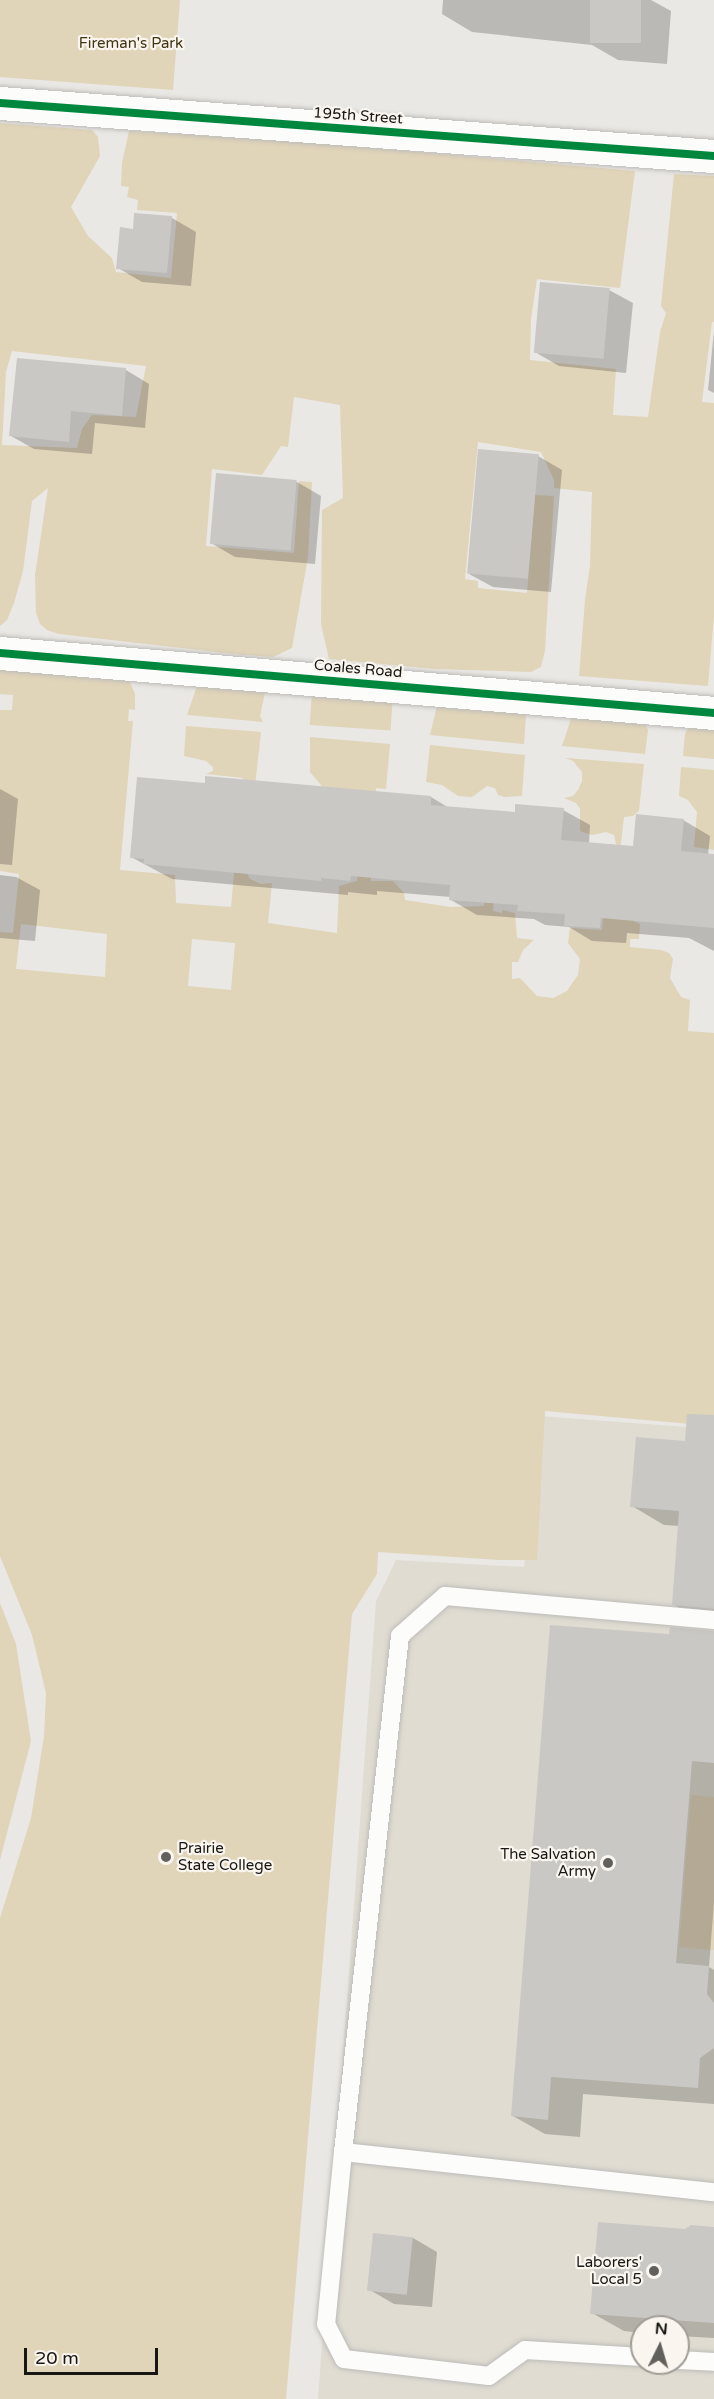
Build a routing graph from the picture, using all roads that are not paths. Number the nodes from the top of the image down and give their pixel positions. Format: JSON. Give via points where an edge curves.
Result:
{"nodes":[{"id":1,"x":0,"y":103,"type":"edge"},
{"id":2,"x":714,"y":156,"type":"edge"},
{"id":3,"x":0,"y":653,"type":"edge"},
{"id":4,"x":714,"y":713,"type":"edge"},
{"id":5,"x":714,"y":1620,"type":"edge"},
{"id":6,"x":343,"y":2152,"type":"junction"},
{"id":7,"x":714,"y":2192,"type":"edge"},
{"id":8,"x":630,"y":2356,"type":"edge"},
{"id":9,"x":690,"y":2361,"type":"edge"},
{"id":10,"x":714,"y":2362,"type":"edge"}],
"edges":[{"from":1,"to":2,"type":"street","name":"195th Street"},
{"from":3,"to":4,"type":"street","name":"Coales Road"},
{"from":5,"to":6,"type":"lane","via":[[445,1596],[400,1636]]},
{"from":6,"to":7,"type":"lane"},
{"from":6,"to":8,"type":"lane","via":[[326,2324],[344,2359],[489,2376],[525,2350]]},
{"from":9,"to":10,"type":"lane"}]}
